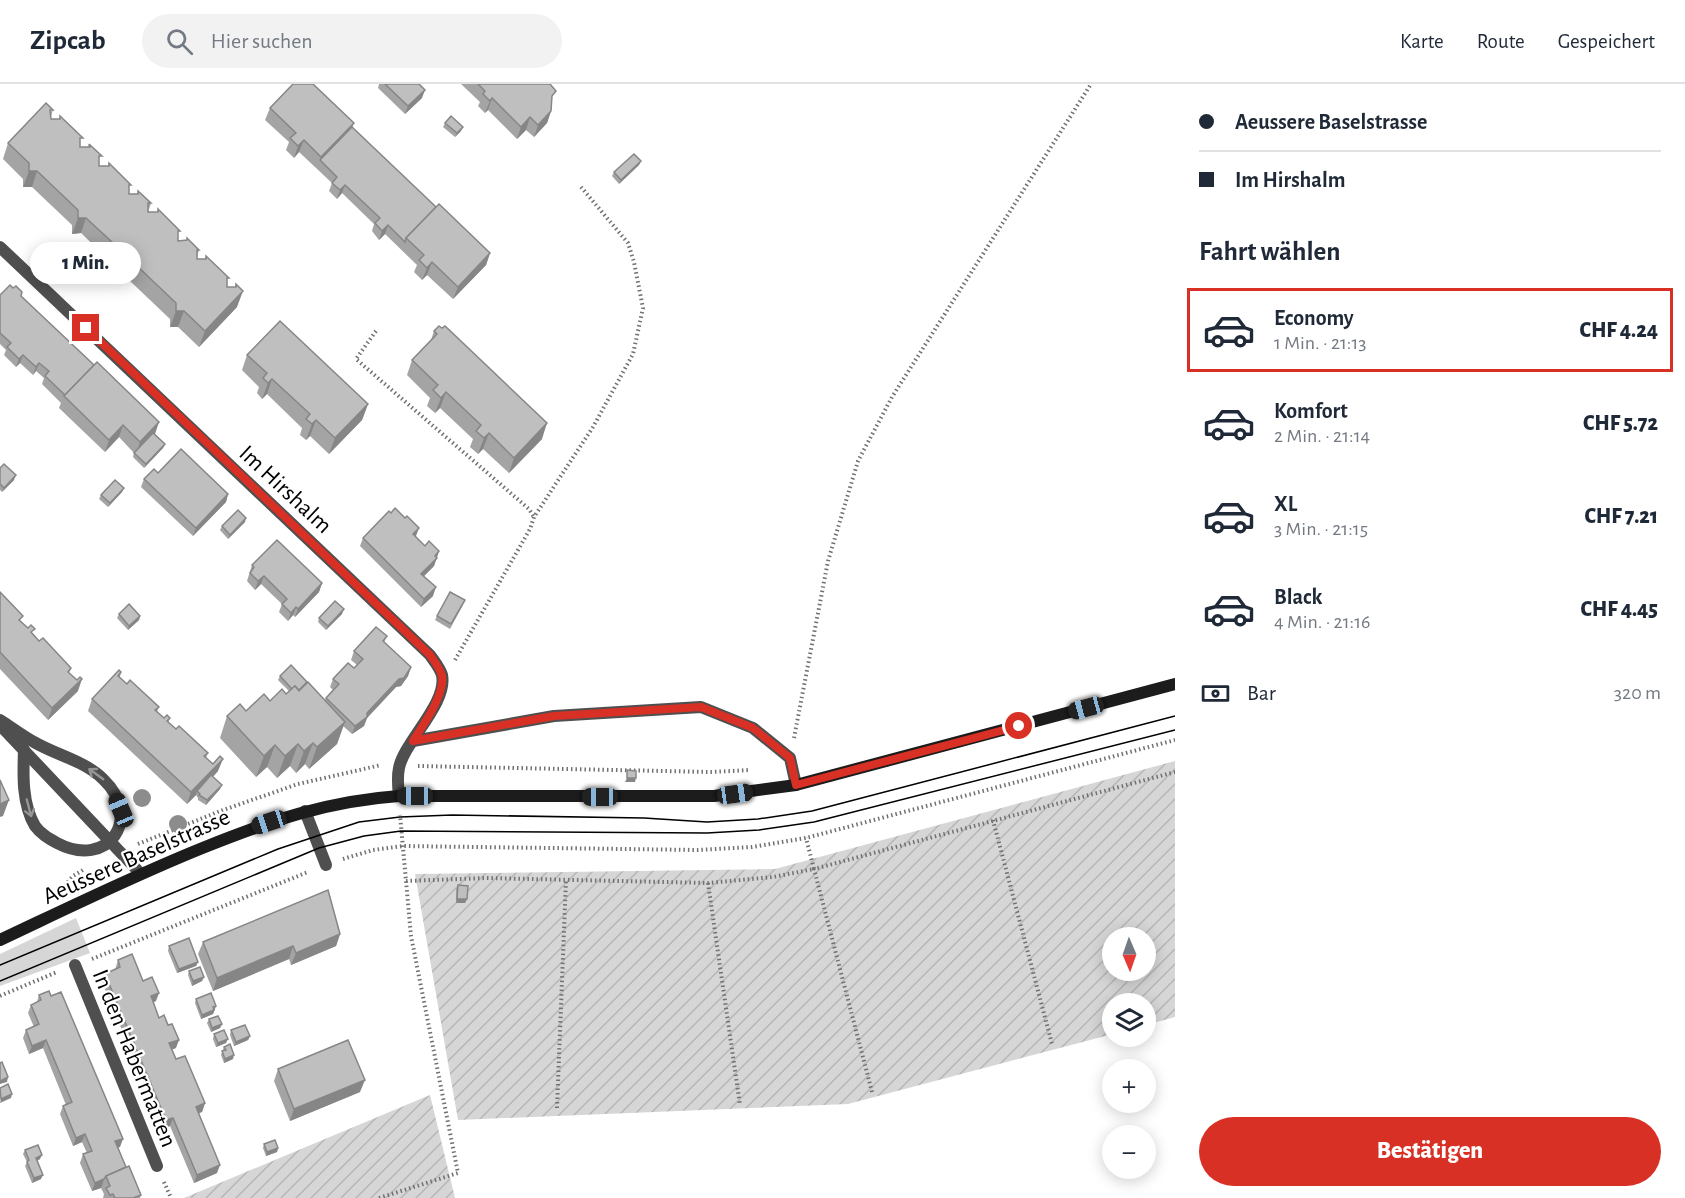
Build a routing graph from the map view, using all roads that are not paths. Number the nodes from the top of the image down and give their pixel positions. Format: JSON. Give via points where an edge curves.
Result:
{"nodes":[{"id":1,"x":0,"y":247,"type":"edge"},
{"id":2,"x":1175,"y":684,"type":"edge"},
{"id":3,"x":0,"y":720,"type":"edge"},
{"id":4,"x":0,"y":725,"type":"edge"},
{"id":5,"x":413,"y":741,"type":"junction"},
{"id":6,"x":24,"y":750,"type":"junction"},
{"id":7,"x":796,"y":785,"type":"junction"},
{"id":8,"x":399,"y":796,"type":"junction"},
{"id":9,"x":305,"y":811,"type":"junction"},
{"id":10,"x":109,"y":840,"type":"junction"},
{"id":11,"x":326,"y":865,"type":"road end"},
{"id":12,"x":140,"y":873,"type":"junction"},
{"id":13,"x":0,"y":940,"type":"edge"},
{"id":14,"x":75,"y":965,"type":"road end"},
{"id":15,"x":157,"y":1166,"type":"dead end"}],
"edges":[{"from":1,"to":5,"type":"street","name":"Im Hirshalm","via":[[430,655],[442,678],[434,707]]},
{"from":2,"to":7,"type":"main road","name":"Aeussere Baselstrasse"},
{"from":10,"to":3,"type":"street","one_way":true,"via":[[121,824],[121,810],[112,789],[87,768]]},
{"from":4,"to":6,"type":"street"},
{"from":5,"to":7,"type":"street","via":[[554,716],[701,707],[753,728],[790,758]]},
{"from":5,"to":8,"type":"street","via":[[399,766]]},
{"from":6,"to":10,"type":"street"},
{"from":6,"to":10,"type":"street","one_way":true,"via":[[23,783],[36,827],[68,849],[83,852],[99,848]]},
{"from":7,"to":8,"type":"main road","name":"Aeussere Baselstrasse","via":[[714,796]]},
{"from":8,"to":9,"type":"main road","name":"Aeussere Baselstrasse"},
{"from":9,"to":11,"type":"street"},
{"from":9,"to":12,"type":"main road","name":"Aeussere Baselstrasse","via":[[251,828]]},
{"from":10,"to":12,"type":"street"},
{"from":12,"to":13,"type":"main road","name":"Aeussere Baselstrasse"},
{"from":14,"to":15,"type":"street","name":"In den Habermatten"}]}
